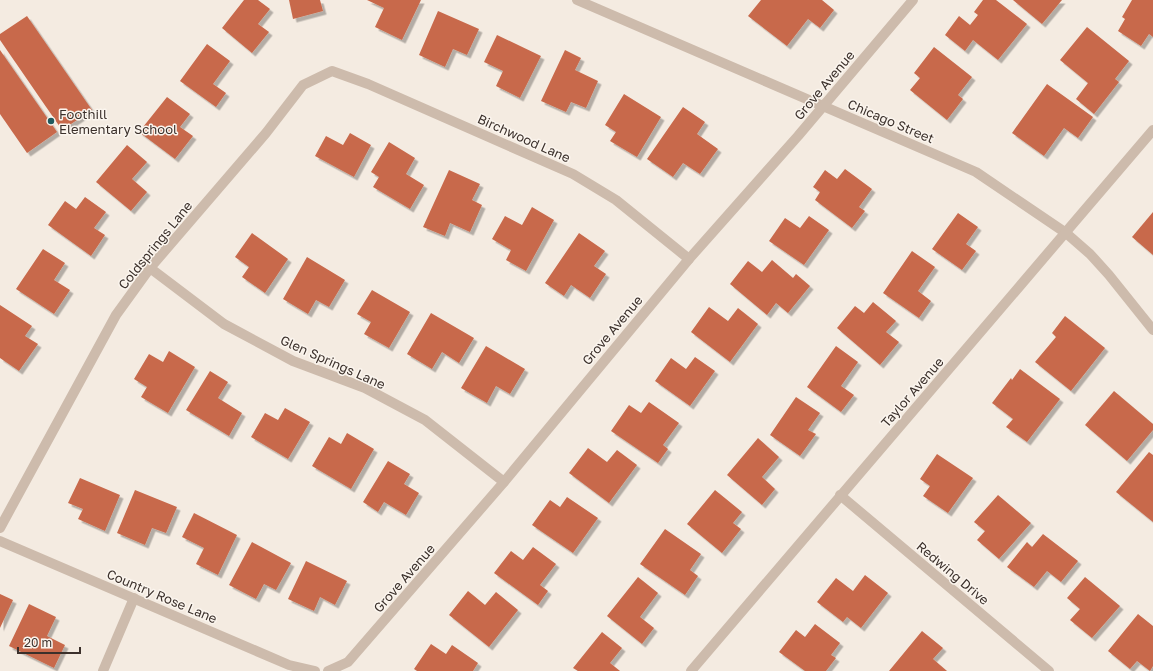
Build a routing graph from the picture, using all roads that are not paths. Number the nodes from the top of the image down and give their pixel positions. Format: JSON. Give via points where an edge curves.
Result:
{"nodes":[{"id":1,"x":577,"y":0,"type":"edge"},
{"id":2,"x":913,"y":0,"type":"edge"},
{"id":3,"x":332,"y":71,"type":"joint"},
{"id":4,"x":823,"y":106,"type":"junction"},
{"id":5,"x":1153,"y":130,"type":"edge"},
{"id":6,"x":1066,"y":233,"type":"junction"},
{"id":7,"x":689,"y":259,"type":"junction"},
{"id":8,"x":150,"y":268,"type":"junction"},
{"id":9,"x":1153,"y":330,"type":"edge"},
{"id":10,"x":504,"y":482,"type":"junction"},
{"id":11,"x":840,"y":495,"type":"junction"},
{"id":12,"x":0,"y":528,"type":"edge"},
{"id":13,"x":0,"y":541,"type":"edge"},
{"id":14,"x":134,"y":598,"type":"junction"},
{"id":15,"x":104,"y":671,"type":"edge"},
{"id":16,"x":315,"y":671,"type":"edge"},
{"id":17,"x":328,"y":671,"type":"edge"},
{"id":18,"x":691,"y":671,"type":"edge"},
{"id":19,"x":1049,"y":671,"type":"edge"}],
"edges":[{"from":1,"to":4,"type":"street","name":"Chicago Street"},
{"from":2,"to":4,"type":"street","name":"Grove Avenue"},
{"from":3,"to":7,"type":"street","name":"Birchwood Lane","via":[[368,84],[573,174],[616,200]]},
{"from":3,"to":8,"type":"street","name":"Coldsprings Lane","via":[[303,85],[266,133]]},
{"from":4,"to":6,"type":"street","name":"Chicago Street","via":[[976,172]]},
{"from":4,"to":7,"type":"street","name":"Grove Avenue"},
{"from":5,"to":6,"type":"street","name":"Taylor Avenue"},
{"from":6,"to":9,"type":"street","name":"Chicago Street","via":[[1094,259]]},
{"from":6,"to":11,"type":"street","name":"Taylor Avenue"},
{"from":7,"to":10,"type":"street","name":"Grove Avenue"},
{"from":8,"to":10,"type":"street","name":"Glen Springs Lane","via":[[224,324],[293,361],[365,388],[425,420]]},
{"from":8,"to":12,"type":"street","name":"Coldsprings Lane","via":[[116,315]]},
{"from":10,"to":17,"type":"street","name":"Grove Avenue","via":[[348,662]]},
{"from":11,"to":18,"type":"street","name":"Taylor Avenue"},
{"from":11,"to":19,"type":"street","name":"Redwing Drive"},
{"from":13,"to":14,"type":"street","name":"Country Rose Lane"},
{"from":14,"to":15,"type":"street"},
{"from":14,"to":16,"type":"street","name":"Country Rose Lane","via":[[289,665]]}]}
